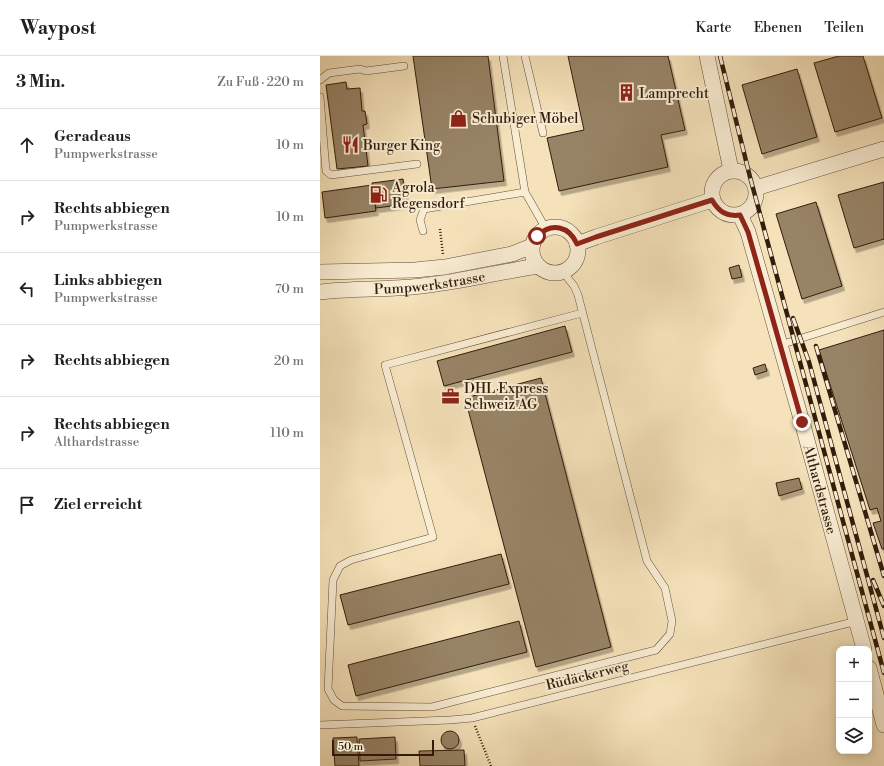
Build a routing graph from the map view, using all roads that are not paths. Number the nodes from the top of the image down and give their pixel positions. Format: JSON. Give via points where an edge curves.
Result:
{"nodes":[{"id":1,"x":503,"y":56,"type":"edge"},
{"id":2,"x":525,"y":56,"type":"edge"},
{"id":3,"x":707,"y":56,"type":"edge"},
{"id":4,"x":404,"y":66,"type":"dead end"},
{"id":5,"x":320,"y":80,"type":"edge"},
{"id":6,"x":320,"y":97,"type":"edge"},
{"id":7,"x":543,"y":133,"type":"dead end"},
{"id":8,"x":884,"y":149,"type":"edge"},
{"id":9,"x":417,"y":164,"type":"dead end"},
{"id":10,"x":731,"y":170,"type":"junction"},
{"id":11,"x":756,"y":188,"type":"junction"},
{"id":12,"x":524,"y":192,"type":"junction"},
{"id":13,"x":712,"y":200,"type":"junction"},
{"id":14,"x":740,"y":215,"type":"junction"},
{"id":15,"x":546,"y":229,"type":"junction"},
{"id":16,"x":423,"y":232,"type":"dead end"},
{"id":17,"x":577,"y":244,"type":"junction"},
{"id":18,"x":532,"y":246,"type":"junction"},
{"id":19,"x":538,"y":266,"type":"junction"},
{"id":20,"x":320,"y":272,"type":"edge"},
{"id":21,"x":563,"y":272,"type":"junction"},
{"id":22,"x":320,"y":292,"type":"edge"},
{"id":23,"x":884,"y":312,"type":"edge"},
{"id":24,"x":582,"y":313,"type":"junction"},
{"id":25,"x":779,"y":345,"type":"junction"},
{"id":26,"x":857,"y":621,"type":"junction"},
{"id":27,"x":863,"y":646,"type":"edge"},
{"id":28,"x":872,"y":679,"type":"edge"},
{"id":29,"x":320,"y":724,"type":"edge"},
{"id":30,"x":884,"y":725,"type":"edge"}],
"edges":[{"from":1,"to":12,"type":"lane"},
{"from":2,"to":7,"type":"lane"},
{"from":3,"to":10,"type":"street"},
{"from":4,"to":5,"type":"lane","via":[[329,73]]},
{"from":6,"to":9,"type":"lane","via":[[328,174]]},
{"from":8,"to":11,"type":"street"},
{"from":10,"to":11,"type":"street","via":[[750,177]]},
{"from":10,"to":13,"type":"street","via":[[724,172],[714,181]]},
{"from":11,"to":14,"type":"street","via":[[754,204]]},
{"from":12,"to":15,"type":"lane"},
{"from":12,"to":16,"type":"lane","via":[[424,210],[420,220]]},
{"from":13,"to":14,"type":"street","via":[[720,211],[733,216]]},
{"from":13,"to":17,"type":"street"},
{"from":14,"to":25,"type":"street","name":"Althardstrasse","via":[[748,232]]},
{"from":15,"to":17,"type":"street","via":[[561,228],[574,237]]},
{"from":15,"to":18,"type":"street","via":[[537,236]]},
{"from":17,"to":21,"type":"street","via":[[576,261]]},
{"from":18,"to":19,"type":"street","via":[[533,257]]},
{"from":18,"to":20,"type":"street","name":"Pumpwerkstrasse","via":[[512,254],[445,267]]},
{"from":19,"to":21,"type":"street","via":[[550,273]]},
{"from":19,"to":22,"type":"street","name":"Pumpwerkstrasse","via":[[419,287]]},
{"from":21,"to":24,"type":"lane","via":[[574,286]]},
{"from":23,"to":25,"type":"lane"},
{"from":24,"to":24,"type":"lane","via":[[385,365],[433,537],[351,560],[340,566],[333,580],[328,688],[334,700],[342,706],[432,707],[656,650],[670,634],[672,621],[665,588],[647,561]]},
{"from":25,"to":26,"type":"street","name":"Althardstrasse"},
{"from":26,"to":27,"type":"street","name":"Althardstrasse"},
{"from":26,"to":29,"type":"lane","name":"Rüdäckerweg","via":[[472,718]]},
{"from":28,"to":30,"type":"street"}]}
